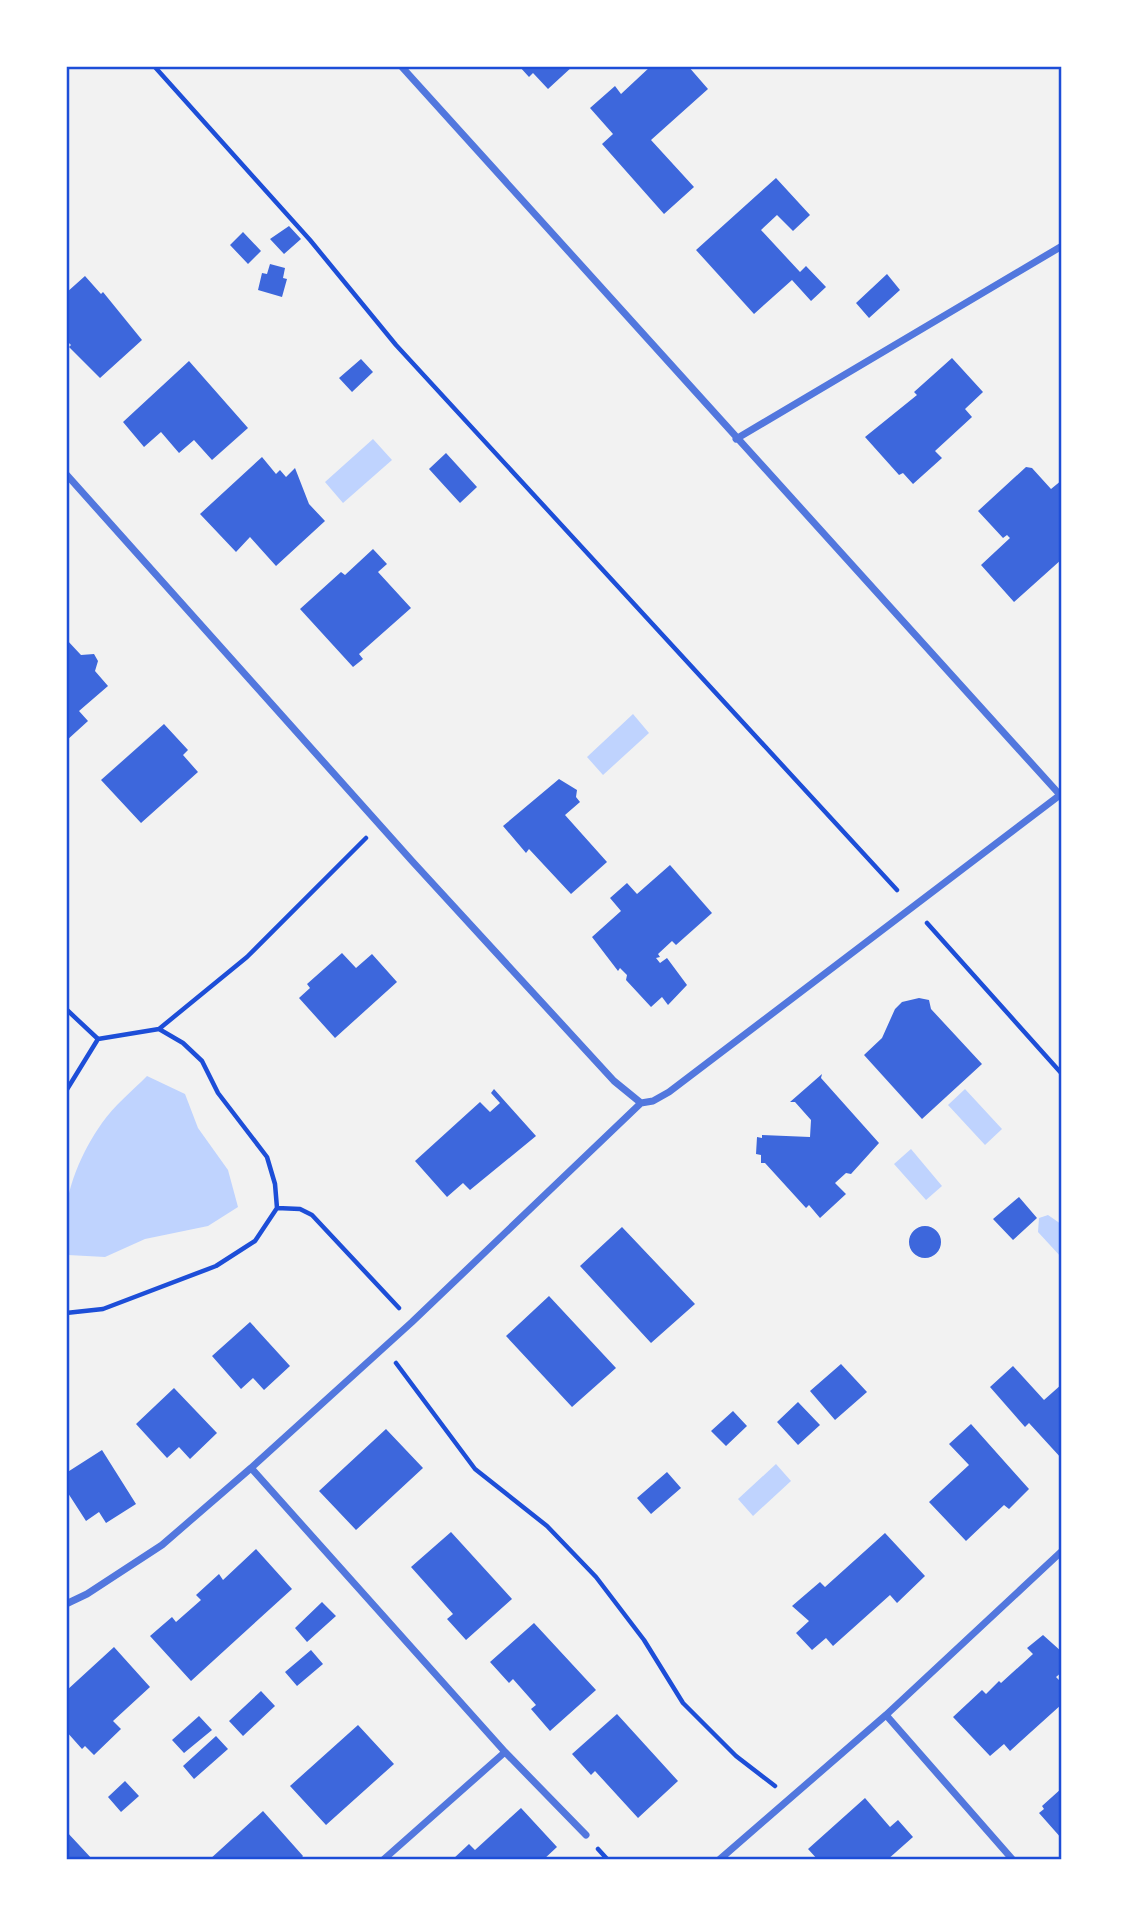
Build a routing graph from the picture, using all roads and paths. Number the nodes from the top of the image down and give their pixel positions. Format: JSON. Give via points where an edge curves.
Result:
{"nodes":[{"id":1,"x":154,"y":66,"type":"edge"},
{"id":2,"x":401,"y":66,"type":"edge"},
{"id":3,"x":1062,"y":246,"type":"edge"},
{"id":4,"x":736,"y":439,"type":"junction"},
{"id":5,"x":66,"y":474,"type":"edge"},
{"id":6,"x":1061,"y":796,"type":"edge"},
{"id":7,"x":378,"y":824,"type":"junction"},
{"id":8,"x":912,"y":906,"type":"junction"},
{"id":9,"x":66,"y":1009,"type":"edge"},
{"id":10,"x":159,"y":1029,"type":"junction"},
{"id":11,"x":98,"y":1039,"type":"junction"},
{"id":12,"x":1062,"y":1074,"type":"edge"},
{"id":13,"x":66,"y":1091,"type":"edge"},
{"id":14,"x":641,"y":1103,"type":"junction"},
{"id":15,"x":277,"y":1208,"type":"junction"},
{"id":16,"x":66,"y":1313,"type":"edge"},
{"id":17,"x":412,"y":1322,"type":"junction"},
{"id":18,"x":381,"y":1347,"type":"junction"},
{"id":19,"x":251,"y":1468,"type":"junction"},
{"id":20,"x":1062,"y":1551,"type":"edge"},
{"id":21,"x":66,"y":1604,"type":"edge"},
{"id":22,"x":886,"y":1715,"type":"junction"},
{"id":23,"x":505,"y":1752,"type":"junction"},
{"id":24,"x":792,"y":1800,"type":"junction"},
{"id":25,"x":586,"y":1835,"type":"dead end"},
{"id":26,"x":383,"y":1860,"type":"edge"},
{"id":27,"x":719,"y":1860,"type":"edge"},
{"id":28,"x":1013,"y":1860,"type":"edge"}],
"edges":[{"from":1,"to":8,"type":"path","via":[[310,240],[396,345]]},
{"from":2,"to":4,"type":"street"},
{"from":3,"to":4,"type":"street"},
{"from":4,"to":6,"type":"street"},
{"from":5,"to":7,"type":"street"},
{"from":6,"to":8,"type":"street"},
{"from":7,"to":10,"type":"path","via":[[247,957]]},
{"from":7,"to":14,"type":"street","via":[[614,1080]]},
{"from":8,"to":12,"type":"path"},
{"from":8,"to":14,"type":"street","via":[[669,1092]]},
{"from":9,"to":11,"type":"path"},
{"from":10,"to":11,"type":"path"},
{"from":10,"to":15,"type":"path","via":[[202,1060],[218,1093],[267,1157]]},
{"from":11,"to":13,"type":"path"},
{"from":14,"to":17,"type":"street"},
{"from":15,"to":16,"type":"path","via":[[255,1241],[216,1266],[103,1309]]},
{"from":15,"to":17,"type":"path","via":[[300,1209],[312,1215]]},
{"from":17,"to":18,"type":"street"},
{"from":18,"to":19,"type":"street"},
{"from":18,"to":24,"type":"path","via":[[475,1469],[547,1526],[596,1577],[684,1703],[736,1756]]},
{"from":19,"to":21,"type":"street","via":[[162,1545]]},
{"from":19,"to":23,"type":"street"},
{"from":20,"to":22,"type":"street"},
{"from":22,"to":24,"type":"street"},
{"from":22,"to":28,"type":"street"},
{"from":23,"to":25,"type":"street"},
{"from":23,"to":26,"type":"street"},
{"from":24,"to":27,"type":"street"}]}
